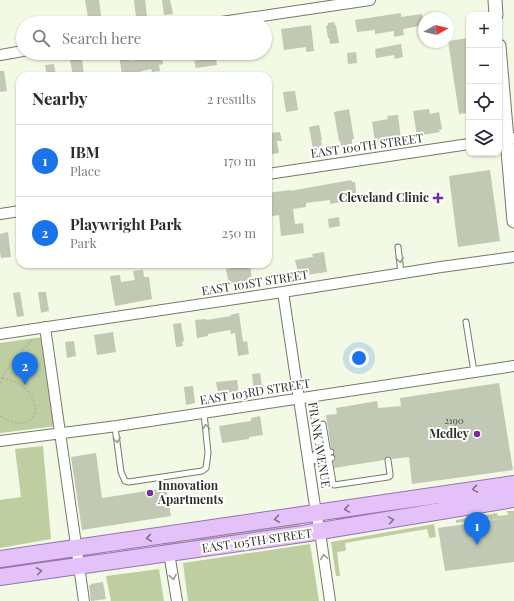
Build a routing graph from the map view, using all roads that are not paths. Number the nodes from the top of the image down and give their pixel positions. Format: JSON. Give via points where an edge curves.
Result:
{"nodes":[{"id":1,"x":370,"y":0,"type":"edge"},
{"id":2,"x":495,"y":0,"type":"edge"},
{"id":3,"x":496,"y":12,"type":"edge"},
{"id":4,"x":262,"y":16,"type":"edge"},
{"id":5,"x":499,"y":48,"type":"edge"},
{"id":6,"x":16,"y":52,"type":"edge"},
{"id":7,"x":0,"y":55,"type":"edge"},
{"id":8,"x":507,"y":139,"type":"edge"},
{"id":9,"x":466,"y":144,"type":"edge"},
{"id":10,"x":272,"y":173,"type":"edge"},
{"id":11,"x":16,"y":212,"type":"edge"},
{"id":12,"x":0,"y":214,"type":"edge"},
{"id":13,"x":514,"y":221,"type":"edge"},
{"id":14,"x":398,"y":247,"type":"dead end"},
{"id":15,"x":514,"y":257,"type":"edge"},
{"id":16,"x":402,"y":273,"type":"junction"},
{"id":17,"x":283,"y":292,"type":"junction"},
{"id":18,"x":466,"y":322,"type":"dead end"},
{"id":19,"x":45,"y":327,"type":"junction"},
{"id":20,"x":0,"y":334,"type":"edge"},
{"id":21,"x":514,"y":366,"type":"edge"},
{"id":22,"x":474,"y":372,"type":"junction"},
{"id":23,"x":298,"y":399,"type":"junction"},
{"id":24,"x":204,"y":413,"type":"junction"},
{"id":25,"x":323,"y":424,"type":"dead end"},
{"id":26,"x":115,"y":426,"type":"junction"},
{"id":27,"x":60,"y":433,"type":"junction"},
{"id":28,"x":0,"y":441,"type":"edge"},
{"id":29,"x":329,"y":452,"type":"junction"},
{"id":30,"x":310,"y":459,"type":"junction"},
{"id":31,"x":330,"y":459,"type":"junction"},
{"id":32,"x":388,"y":460,"type":"dead end"},
{"id":33,"x":514,"y":484,"type":"edge"},
{"id":34,"x":514,"y":500,"type":"edge"},
{"id":35,"x":316,"y":513,"type":"junction"},
{"id":36,"x":320,"y":532,"type":"junction"},
{"id":37,"x":76,"y":548,"type":"junction"},
{"id":38,"x":169,"y":553,"type":"junction"},
{"id":39,"x":0,"y":559,"type":"edge"},
{"id":40,"x":79,"y":566,"type":"junction"},
{"id":41,"x":0,"y":577,"type":"edge"},
{"id":42,"x":84,"y":601,"type":"edge"},
{"id":43,"x":177,"y":601,"type":"edge"},
{"id":44,"x":330,"y":601,"type":"edge"}],
"edges":[{"from":1,"to":4,"type":"street"},
{"from":2,"to":3,"type":"street"},
{"from":5,"to":8,"type":"street"},
{"from":6,"to":7,"type":"street"},
{"from":8,"to":13,"type":"street"},
{"from":9,"to":10,"type":"street","name":"EAST 100TH STREET"},
{"from":11,"to":12,"type":"street"},
{"from":14,"to":16,"type":"lane","one_way":true},
{"from":15,"to":16,"type":"street","name":"EAST 101ST STREET"},
{"from":16,"to":17,"type":"street","name":"EAST 101ST STREET"},
{"from":17,"to":19,"type":"street","name":"EAST 101ST STREET"},
{"from":17,"to":23,"type":"street","name":"FRANK AVENUE"},
{"from":18,"to":22,"type":"lane"},
{"from":19,"to":20,"type":"street","name":"EAST 101ST STREET"},
{"from":19,"to":27,"type":"street"},
{"from":21,"to":22,"type":"street","name":"EAST 103RD STREET"},
{"from":22,"to":23,"type":"street","name":"EAST 103RD STREET"},
{"from":23,"to":24,"type":"street","name":"EAST 103RD STREET"},
{"from":23,"to":30,"type":"street","name":"FRANK AVENUE"},
{"from":24,"to":26,"type":"street","name":"EAST 103RD STREET"},
{"from":26,"to":24,"type":"lane","one_way":true,"via":[[123,478],[129,482],[136,481],[202,471],[206,468],[208,453]]},
{"from":25,"to":29,"type":"lane"},
{"from":26,"to":27,"type":"street","name":"EAST 103RD STREET"},
{"from":27,"to":28,"type":"street","name":"EAST 103RD STREET"},
{"from":27,"to":37,"type":"street"},
{"from":29,"to":30,"type":"lane","via":[[315,454]]},
{"from":29,"to":31,"type":"lane"},
{"from":30,"to":31,"type":"lane"},
{"from":30,"to":35,"type":"street","name":"FRANK AVENUE"},
{"from":31,"to":32,"type":"lane","via":[[333,483],[336,485],[388,477]]},
{"from":33,"to":35,"type":"main road","name":"EAST 105TH STREET","one_way":true},
{"from":36,"to":34,"type":"main road","name":"EAST 105TH STREET","one_way":true},
{"from":35,"to":36,"type":"street","name":"FRANK AVENUE"},
{"from":35,"to":37,"type":"main road","name":"EAST 105TH STREET","one_way":true},
{"from":36,"to":38,"type":"main road","name":"EAST 105TH STREET"},
{"from":44,"to":36,"type":"street","name":"FRANK AVENUE","one_way":true},
{"from":37,"to":39,"type":"main road","name":"EAST 105TH STREET"},
{"from":37,"to":40,"type":"street"},
{"from":38,"to":40,"type":"main road","name":"EAST 105TH STREET"},
{"from":38,"to":43,"type":"street","one_way":true},
{"from":41,"to":40,"type":"main road","name":"EAST 105TH STREET","one_way":true},
{"from":40,"to":42,"type":"street"}]}
